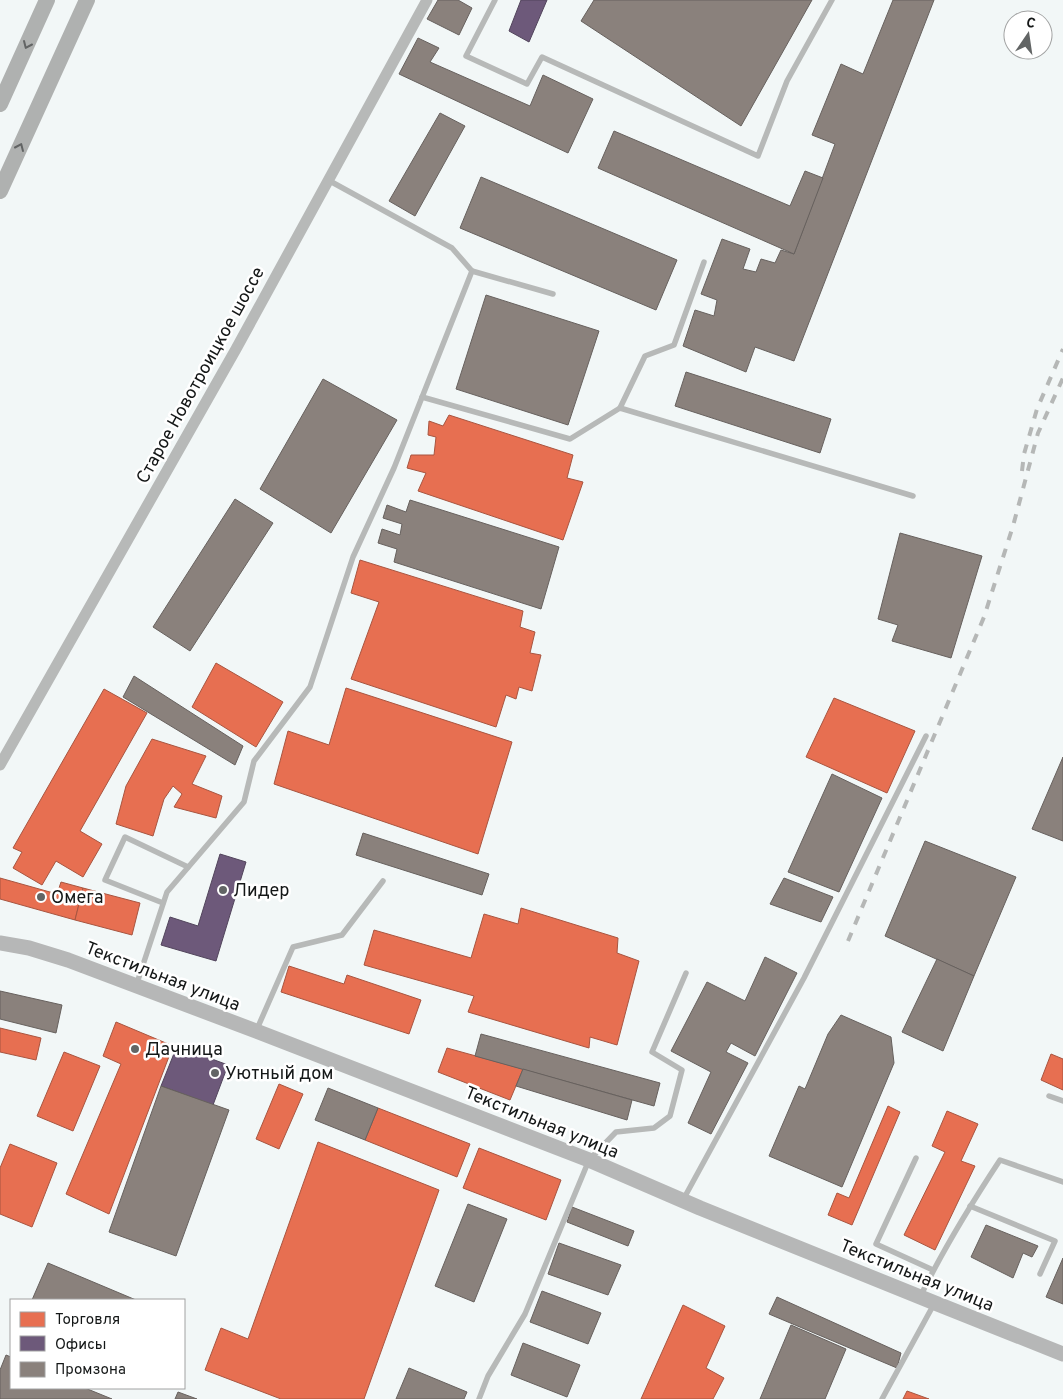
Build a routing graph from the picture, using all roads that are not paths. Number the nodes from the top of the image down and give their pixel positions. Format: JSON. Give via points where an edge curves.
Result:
{"nodes":[{"id":1,"x":46,"y":0,"type":"edge"},
{"id":2,"x":87,"y":0,"type":"edge"},
{"id":3,"x":427,"y":0,"type":"edge"},
{"id":4,"x":495,"y":0,"type":"edge"},
{"id":5,"x":832,"y":0,"type":"edge"},
{"id":6,"x":0,"y":104,"type":"edge"},
{"id":7,"x":328,"y":180,"type":"junction"},
{"id":8,"x":0,"y":191,"type":"edge"},
{"id":9,"x":704,"y":262,"type":"dead end"},
{"id":10,"x":472,"y":271,"type":"junction"},
{"id":11,"x":554,"y":294,"type":"dead end"},
{"id":12,"x":422,"y":397,"type":"junction"},
{"id":13,"x":620,"y":408,"type":"junction"},
{"id":14,"x":913,"y":496,"type":"dead end"},
{"id":15,"x":926,"y":736,"type":"dead end"},
{"id":16,"x":0,"y":765,"type":"edge"},
{"id":17,"x":188,"y":867,"type":"junction"},
{"id":18,"x":383,"y":881,"type":"dead end"},
{"id":19,"x":163,"y":903,"type":"junction"},
{"id":20,"x":0,"y":943,"type":"edge"},
{"id":21,"x":686,"y":973,"type":"dead end"},
{"id":22,"x":136,"y":986,"type":"junction"},
{"id":23,"x":256,"y":1031,"type":"junction"},
{"id":24,"x":1049,"y":1096,"type":"dead end"},
{"id":25,"x":1063,"y":1101,"type":"edge"},
{"id":26,"x":916,"y":1158,"type":"dead end"},
{"id":27,"x":589,"y":1160,"type":"junction"},
{"id":28,"x":1063,"y":1182,"type":"edge"},
{"id":29,"x":683,"y":1200,"type":"junction"},
{"id":30,"x":970,"y":1206,"type":"junction"},
{"id":31,"x":933,"y":1270,"type":"junction"},
{"id":32,"x":1040,"y":1274,"type":"dead end"},
{"id":33,"x":920,"y":1297,"type":"junction"},
{"id":34,"x":935,"y":1303,"type":"junction"},
{"id":35,"x":1063,"y":1354,"type":"edge"},
{"id":36,"x":479,"y":1399,"type":"edge"},
{"id":37,"x":882,"y":1399,"type":"edge"}],
"edges":[{"from":1,"to":6,"type":"main road","one_way":true},
{"from":8,"to":2,"type":"main road","one_way":true},
{"from":3,"to":7,"type":"street","name":"Старое Новотроицкое шоссе"},
{"from":4,"to":5,"type":"lane","via":[[466,56],[527,84],[542,57],[758,156],[787,80]]},
{"from":7,"to":10,"type":"lane","via":[[452,248]]},
{"from":7,"to":16,"type":"street","name":"Старое Новотроицкое шоссе"},
{"from":9,"to":13,"type":"lane","via":[[674,345],[645,356]]},
{"from":10,"to":11,"type":"lane"},
{"from":10,"to":12,"type":"lane"},
{"from":12,"to":13,"type":"lane","via":[[570,439]]},
{"from":12,"to":17,"type":"lane","via":[[353,557],[310,687],[254,760],[244,802]]},
{"from":13,"to":14,"type":"lane"},
{"from":15,"to":29,"type":"lane","via":[[804,978]]},
{"from":17,"to":19,"type":"lane","via":[[167,892]]},
{"from":17,"to":19,"type":"lane","via":[[125,837],[105,880]]},
{"from":18,"to":23,"type":"lane","via":[[342,935],[293,947]]},
{"from":19,"to":22,"type":"lane"},
{"from":20,"to":22,"type":"main road","name":"Текстильная улица","via":[[68,960]]},
{"from":21,"to":27,"type":"lane","via":[[652,1052],[682,1070],[670,1116],[654,1128],[616,1132]]},
{"from":22,"to":23,"type":"main road","name":"Текстильная улица"},
{"from":23,"to":27,"type":"main road","name":"Текстильная улица"},
{"from":24,"to":25,"type":"lane"},
{"from":26,"to":31,"type":"lane","via":[[876,1244]]},
{"from":27,"to":29,"type":"main road","name":"Текстильная улица"},
{"from":27,"to":36,"type":"lane","via":[[525,1314],[488,1376]]},
{"from":28,"to":30,"type":"lane","via":[[1000,1160]]},
{"from":29,"to":33,"type":"main road","name":"Текстильная улица"},
{"from":30,"to":31,"type":"lane"},
{"from":30,"to":32,"type":"lane","via":[[1055,1241]]},
{"from":31,"to":33,"type":"lane"},
{"from":33,"to":34,"type":"main road","name":"Текстильная улица"},
{"from":34,"to":35,"type":"main road","name":"Текстильная улица"},
{"from":34,"to":37,"type":"lane"}]}
